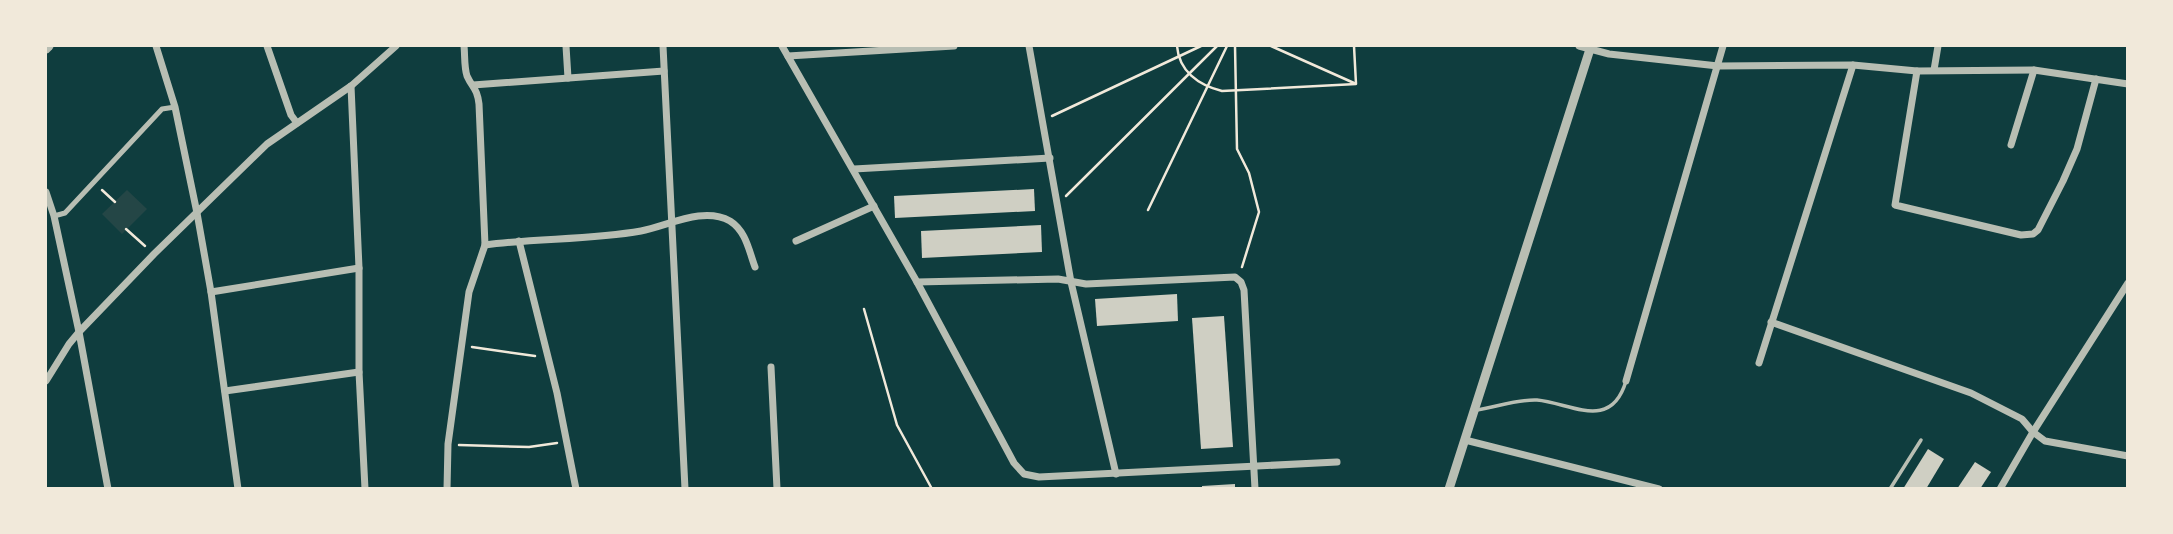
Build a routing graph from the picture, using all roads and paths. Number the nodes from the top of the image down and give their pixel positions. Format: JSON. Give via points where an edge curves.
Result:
{"nodes":[{"id":1,"x":156,"y":46,"type":"edge"},
{"id":2,"x":267,"y":46,"type":"edge"},
{"id":3,"x":396,"y":46,"type":"edge"},
{"id":4,"x":464,"y":46,"type":"edge"},
{"id":5,"x":566,"y":46,"type":"edge"},
{"id":6,"x":663,"y":46,"type":"edge"},
{"id":7,"x":782,"y":46,"type":"edge"},
{"id":8,"x":942,"y":46,"type":"edge"},
{"id":9,"x":954,"y":46,"type":"edge"},
{"id":10,"x":1030,"y":46,"type":"edge"},
{"id":11,"x":1177,"y":46,"type":"edge"},
{"id":12,"x":1200,"y":46,"type":"edge"},
{"id":13,"x":1217,"y":46,"type":"edge"},
{"id":14,"x":1227,"y":46,"type":"edge"},
{"id":15,"x":1235,"y":46,"type":"edge"},
{"id":16,"x":1271,"y":46,"type":"edge"},
{"id":17,"x":1354,"y":46,"type":"edge"},
{"id":18,"x":1579,"y":46,"type":"edge"},
{"id":19,"x":1723,"y":46,"type":"edge"},
{"id":20,"x":1938,"y":46,"type":"edge"},
{"id":21,"x":1590,"y":47,"type":"edge"},
{"id":22,"x":788,"y":56,"type":"junction"},
{"id":23,"x":1178,"y":56,"type":"junction"},
{"id":24,"x":1853,"y":65,"type":"junction"},
{"id":25,"x":1718,"y":66,"type":"junction"},
{"id":26,"x":1934,"y":70,"type":"junction"},
{"id":27,"x":2034,"y":70,"type":"junction"},
{"id":28,"x":664,"y":71,"type":"junction"},
{"id":29,"x":1917,"y":71,"type":"junction"},
{"id":30,"x":1188,"y":73,"type":"junction"},
{"id":31,"x":568,"y":78,"type":"junction"},
{"id":32,"x":2096,"y":79,"type":"junction"},
{"id":33,"x":1356,"y":84,"type":"junction"},
{"id":34,"x":2127,"y":84,"type":"edge"},
{"id":35,"x":473,"y":85,"type":"junction"},
{"id":36,"x":351,"y":86,"type":"junction"},
{"id":37,"x":1208,"y":87,"type":"junction"},
{"id":38,"x":1236,"y":90,"type":"junction"},
{"id":39,"x":175,"y":107,"type":"junction"},
{"id":40,"x":1044,"y":120,"type":"junction"},
{"id":41,"x":297,"y":123,"type":"junction"},
{"id":42,"x":2011,"y":145,"type":"dead end"},
{"id":43,"x":1050,"y":158,"type":"junction"},
{"id":44,"x":854,"y":169,"type":"junction"},
{"id":45,"x":93,"y":183,"type":"junction"},
{"id":46,"x":46,"y":192,"type":"edge"},
{"id":47,"x":115,"y":202,"type":"dead end"},
{"id":48,"x":1059,"y":204,"type":"junction"},
{"id":49,"x":874,"y":206,"type":"junction"},
{"id":50,"x":1148,"y":210,"type":"dead end"},
{"id":51,"x":197,"y":213,"type":"junction"},
{"id":52,"x":54,"y":216,"type":"junction"},
{"id":53,"x":672,"y":222,"type":"junction"},
{"id":54,"x":126,"y":229,"type":"dead end"},
{"id":55,"x":519,"y":241,"type":"junction"},
{"id":56,"x":796,"y":241,"type":"dead end"},
{"id":57,"x":485,"y":245,"type":"junction"},
{"id":58,"x":154,"y":254,"type":"junction"},
{"id":59,"x":755,"y":267,"type":"dead end"},
{"id":60,"x":359,"y":268,"type":"junction"},
{"id":61,"x":1238,"y":279,"type":"junction"},
{"id":62,"x":917,"y":282,"type":"junction"},
{"id":63,"x":1072,"y":282,"type":"junction"},
{"id":64,"x":2127,"y":283,"type":"edge"},
{"id":65,"x":211,"y":292,"type":"junction"},
{"id":66,"x":864,"y":309,"type":"dead end"},
{"id":67,"x":1772,"y":322,"type":"junction"},
{"id":68,"x":79,"y":332,"type":"junction"},
{"id":69,"x":462,"y":345,"type":"junction"},
{"id":70,"x":548,"y":358,"type":"junction"},
{"id":71,"x":1759,"y":363,"type":"dead end"},
{"id":72,"x":771,"y":367,"type":"dead end"},
{"id":73,"x":359,"y":372,"type":"junction"},
{"id":74,"x":47,"y":377,"type":"edge"},
{"id":75,"x":1626,"y":381,"type":"joint"},
{"id":76,"x":225,"y":391,"type":"junction"},
{"id":77,"x":1475,"y":411,"type":"junction"},
{"id":78,"x":2033,"y":432,"type":"junction"},
{"id":79,"x":1465,"y":440,"type":"junction"},
{"id":80,"x":1921,"y":440,"type":"dead end"},
{"id":81,"x":567,"y":442,"type":"junction"},
{"id":82,"x":449,"y":444,"type":"junction"},
{"id":83,"x":2127,"y":456,"type":"edge"},
{"id":84,"x":1337,"y":462,"type":"dead end"},
{"id":85,"x":1253,"y":467,"type":"junction"},
{"id":86,"x":1116,"y":474,"type":"junction"},
{"id":87,"x":108,"y":488,"type":"edge"},
{"id":88,"x":239,"y":488,"type":"edge"},
{"id":89,"x":365,"y":488,"type":"edge"},
{"id":90,"x":447,"y":488,"type":"edge"},
{"id":91,"x":576,"y":488,"type":"edge"},
{"id":92,"x":685,"y":488,"type":"edge"},
{"id":93,"x":777,"y":488,"type":"edge"},
{"id":94,"x":932,"y":488,"type":"edge"},
{"id":95,"x":1255,"y":488,"type":"edge"},
{"id":96,"x":1449,"y":488,"type":"edge"},
{"id":97,"x":1659,"y":488,"type":"edge"},
{"id":98,"x":1890,"y":488,"type":"edge"},
{"id":99,"x":2000,"y":488,"type":"edge"}],
"edges":[{"from":1,"to":39,"type":"street"},
{"from":2,"to":41,"type":"street"},
{"from":3,"to":36,"type":"street"},
{"from":4,"to":35,"type":"street","via":[[466,71]]},
{"from":5,"to":31,"type":"street"},
{"from":6,"to":28,"type":"street"},
{"from":7,"to":22,"type":"street"},
{"from":8,"to":9,"type":"street"},
{"from":8,"to":22,"type":"street"},
{"from":10,"to":40,"type":"street"},
{"from":11,"to":23,"type":"path"},
{"from":12,"to":23,"type":"path"},
{"from":13,"to":30,"type":"path"},
{"from":14,"to":37,"type":"path"},
{"from":15,"to":38,"type":"path"},
{"from":16,"to":33,"type":"path"},
{"from":17,"to":33,"type":"path"},
{"from":18,"to":21,"type":"street"},
{"from":19,"to":25,"type":"street"},
{"from":20,"to":26,"type":"street"},
{"from":21,"to":25,"type":"street","via":[[1609,54]]},
{"from":21,"to":77,"type":"street"},
{"from":22,"to":44,"type":"street"},
{"from":23,"to":30,"type":"path"},
{"from":23,"to":40,"type":"path"},
{"from":24,"to":25,"type":"street"},
{"from":24,"to":29,"type":"street"},
{"from":24,"to":67,"type":"street"},
{"from":25,"to":75,"type":"street"},
{"from":26,"to":27,"type":"street"},
{"from":26,"to":29,"type":"street"},
{"from":27,"to":32,"type":"street"},
{"from":27,"to":42,"type":"street"},
{"from":28,"to":31,"type":"street"},
{"from":28,"to":53,"type":"street"},
{"from":29,"to":32,"type":"street","via":[[1895,205],[2027,236],[2042,226],[2063,181]]},
{"from":30,"to":37,"type":"path"},
{"from":30,"to":48,"type":"path"},
{"from":31,"to":35,"type":"street"},
{"from":32,"to":34,"type":"street"},
{"from":33,"to":38,"type":"path"},
{"from":35,"to":57,"type":"street","via":[[479,104]]},
{"from":36,"to":41,"type":"street"},
{"from":36,"to":60,"type":"street"},
{"from":37,"to":38,"type":"path"},
{"from":37,"to":50,"type":"path"},
{"from":38,"to":61,"type":"path","via":[[1237,149],[1259,212]]},
{"from":39,"to":45,"type":"street","via":[[162,109]]},
{"from":39,"to":51,"type":"street"},
{"from":40,"to":43,"type":"street"},
{"from":41,"to":51,"type":"street","via":[[267,144]]},
{"from":43,"to":44,"type":"street"},
{"from":43,"to":48,"type":"street"},
{"from":44,"to":49,"type":"street"},
{"from":45,"to":47,"type":"path"},
{"from":45,"to":52,"type":"street","via":[[65,213]]},
{"from":46,"to":52,"type":"street"},
{"from":48,"to":63,"type":"street"},
{"from":49,"to":56,"type":"street"},
{"from":49,"to":62,"type":"street"},
{"from":51,"to":58,"type":"street"},
{"from":51,"to":65,"type":"street"},
{"from":52,"to":68,"type":"street"},
{"from":53,"to":55,"type":"street","via":[[632,232]]},
{"from":53,"to":59,"type":"street","via":[[712,216],[729,220],[742,232]]},
{"from":53,"to":92,"type":"street"},
{"from":54,"to":58,"type":"path"},
{"from":55,"to":57,"type":"street"},
{"from":55,"to":70,"type":"street"},
{"from":57,"to":69,"type":"street","via":[[468,292]]},
{"from":58,"to":68,"type":"street"},
{"from":60,"to":65,"type":"street"},
{"from":60,"to":73,"type":"street"},
{"from":61,"to":63,"type":"street"},
{"from":61,"to":85,"type":"street","via":[[1244,290]]},
{"from":62,"to":63,"type":"street"},
{"from":62,"to":86,"type":"street","via":[[1018,469],[1031,476]]},
{"from":63,"to":86,"type":"street"},
{"from":64,"to":78,"type":"street"},
{"from":65,"to":76,"type":"street"},
{"from":66,"to":94,"type":"path","via":[[897,425]]},
{"from":67,"to":71,"type":"street"},
{"from":67,"to":78,"type":"street","via":[[1971,393],[2022,419]]},
{"from":68,"to":74,"type":"street"},
{"from":68,"to":87,"type":"street"},
{"from":69,"to":70,"type":"path"},
{"from":69,"to":82,"type":"street"},
{"from":70,"to":81,"type":"street"},
{"from":72,"to":93,"type":"street"},
{"from":73,"to":76,"type":"street"},
{"from":73,"to":89,"type":"street"},
{"from":75,"to":77,"type":"lane","via":[[1618,400],[1600,410],[1589,412],[1538,400]]},
{"from":76,"to":88,"type":"street"},
{"from":77,"to":79,"type":"street"},
{"from":78,"to":83,"type":"street","via":[[2045,441]]},
{"from":78,"to":99,"type":"street"},
{"from":79,"to":96,"type":"street"},
{"from":79,"to":97,"type":"street"},
{"from":80,"to":98,"type":"lane"},
{"from":81,"to":82,"type":"path","via":[[529,447]]},
{"from":81,"to":91,"type":"street"},
{"from":82,"to":90,"type":"street"},
{"from":84,"to":85,"type":"street"},
{"from":85,"to":86,"type":"street"},
{"from":85,"to":95,"type":"street"}]}
